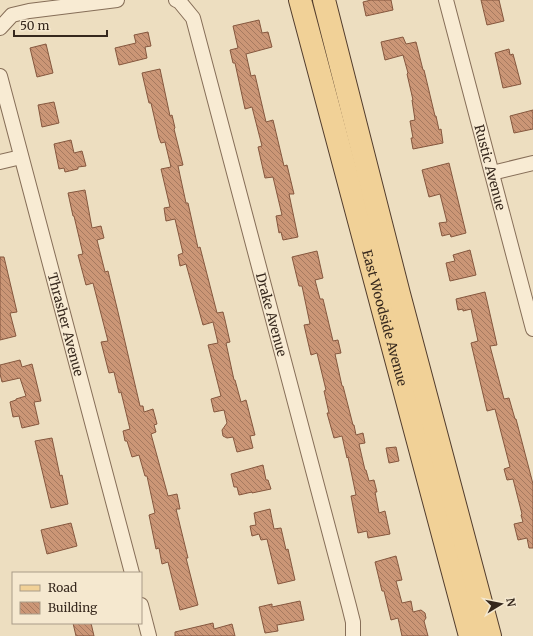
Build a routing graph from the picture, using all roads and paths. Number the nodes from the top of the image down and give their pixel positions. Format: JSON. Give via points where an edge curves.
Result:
{"nodes":[{"id":1,"x":117,"y":0,"type":"edge"},
{"id":2,"x":176,"y":0,"type":"edge"},
{"id":3,"x":300,"y":0,"type":"edge"},
{"id":4,"x":324,"y":0,"type":"edge"},
{"id":5,"x":447,"y":2,"type":"edge"},
{"id":6,"x":0,"y":28,"type":"edge"},
{"id":7,"x":0,"y":76,"type":"edge"},
{"id":8,"x":21,"y":157,"type":"junction"},
{"id":9,"x":0,"y":162,"type":"edge"},
{"id":10,"x":533,"y":163,"type":"edge"},
{"id":11,"x":492,"y":173,"type":"junction"},
{"id":12,"x":533,"y":329,"type":"edge"},
{"id":13,"x":132,"y":572,"type":"edge"},
{"id":14,"x":142,"y":609,"type":"edge"},
{"id":15,"x":149,"y":636,"type":"edge"},
{"id":16,"x":353,"y":636,"type":"edge"},
{"id":17,"x":470,"y":636,"type":"edge"},
{"id":18,"x":490,"y":636,"type":"edge"}],
"edges":[{"from":1,"to":6,"type":"street","via":[[12,15]]},
{"from":2,"to":16,"type":"street","name":"Drake Avenue","via":[[193,18],[349,606]]},
{"from":3,"to":17,"type":"main road","name":"East Woodside Avenue"},
{"from":4,"to":18,"type":"main road","name":"East Woodside Avenue"},
{"from":5,"to":11,"type":"street","name":"Rustic Avenue"},
{"from":7,"to":8,"type":"street","name":"Thrasher Avenue"},
{"from":8,"to":9,"type":"street"},
{"from":8,"to":13,"type":"street","name":"Thrasher Avenue"},
{"from":10,"to":11,"type":"street"},
{"from":11,"to":12,"type":"street","name":"Rustic Avenue"},
{"from":14,"to":15,"type":"street"}]}
